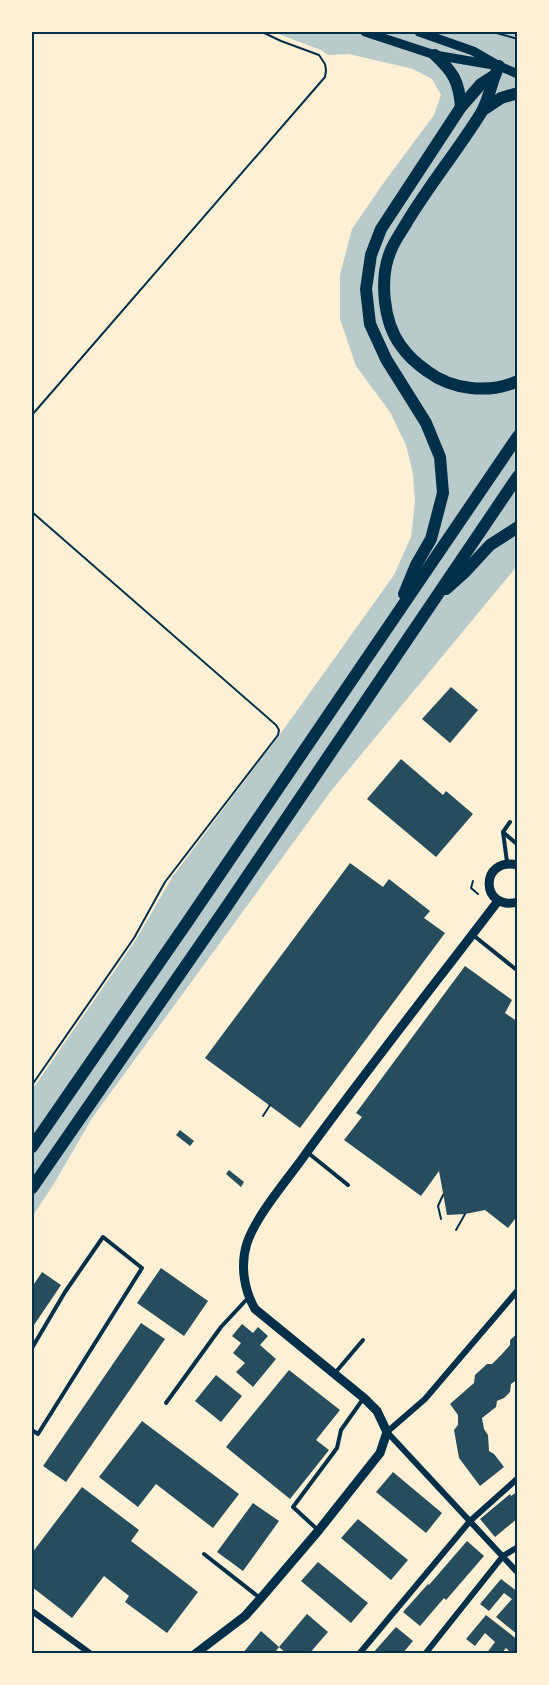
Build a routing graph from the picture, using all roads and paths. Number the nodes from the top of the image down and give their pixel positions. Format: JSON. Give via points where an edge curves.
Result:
{"nodes":[{"id":1,"x":262,"y":32,"type":"edge"},
{"id":2,"x":365,"y":32,"type":"edge"},
{"id":3,"x":419,"y":32,"type":"edge"},
{"id":4,"x":493,"y":32,"type":"edge"},
{"id":5,"x":518,"y":39,"type":"edge"},
{"id":6,"x":435,"y":55,"type":"junction"},
{"id":7,"x":497,"y":71,"type":"junction"},
{"id":8,"x":518,"y":74,"type":"edge"},
{"id":9,"x":518,"y":93,"type":"edge"},
{"id":10,"x":461,"y":107,"type":"junction"},
{"id":11,"x":482,"y":111,"type":"junction"},
{"id":12,"x":518,"y":381,"type":"edge"},
{"id":13,"x":32,"y":415,"type":"edge"},
{"id":14,"x":518,"y":436,"type":"edge"},
{"id":15,"x":518,"y":476,"type":"edge"},
{"id":16,"x":32,"y":512,"type":"edge"},
{"id":17,"x":518,"y":527,"type":"edge"},
{"id":18,"x":430,"y":604,"type":"junction"},
{"id":19,"x":394,"y":619,"type":"junction"},
{"id":20,"x":510,"y":822,"type":"dead end"},
{"id":21,"x":502,"y":832,"type":"junction"},
{"id":22,"x":518,"y":845,"type":"edge"},
{"id":23,"x":507,"y":863,"type":"junction"},
{"id":24,"x":518,"y":865,"type":"edge"},
{"id":25,"x":473,"y":881,"type":"dead end"},
{"id":26,"x":478,"y":894,"type":"dead end"},
{"id":27,"x":498,"y":901,"type":"junction"},
{"id":28,"x":518,"y":902,"type":"edge"},
{"id":29,"x":472,"y":934,"type":"junction"},
{"id":30,"x":518,"y":971,"type":"edge"},
{"id":31,"x":32,"y":1085,"type":"edge"},
{"id":32,"x":270,"y":1106,"type":"dead end"},
{"id":33,"x":263,"y":1116,"type":"dead end"},
{"id":34,"x":32,"y":1147,"type":"edge"},
{"id":35,"x":307,"y":1152,"type":"junction"},
{"id":36,"x":348,"y":1185,"type":"dead end"},
{"id":37,"x":32,"y":1188,"type":"edge"},
{"id":38,"x":443,"y":1196,"type":"dead end"},
{"id":39,"x":465,"y":1214,"type":"dead end"},
{"id":40,"x":441,"y":1219,"type":"dead end"},
{"id":41,"x":456,"y":1230,"type":"dead end"},
{"id":42,"x":518,"y":1290,"type":"edge"},
{"id":43,"x":248,"y":1297,"type":"junction"},
{"id":44,"x":363,"y":1340,"type":"dead end"},
{"id":45,"x":32,"y":1348,"type":"edge"},
{"id":46,"x":335,"y":1374,"type":"junction"},
{"id":47,"x":364,"y":1398,"type":"junction"},
{"id":48,"x":166,"y":1403,"type":"dead end"},
{"id":49,"x":32,"y":1430,"type":"edge"},
{"id":50,"x":387,"y":1432,"type":"junction"},
{"id":51,"x":518,"y":1478,"type":"edge"},
{"id":52,"x":470,"y":1521,"type":"junction"},
{"id":53,"x":319,"y":1530,"type":"junction"},
{"id":54,"x":518,"y":1547,"type":"edge"},
{"id":55,"x":204,"y":1554,"type":"dead end"},
{"id":56,"x":503,"y":1556,"type":"junction"},
{"id":57,"x":518,"y":1573,"type":"edge"},
{"id":58,"x":261,"y":1598,"type":"junction"},
{"id":59,"x":32,"y":1611,"type":"edge"},
{"id":60,"x":91,"y":1653,"type":"edge"},
{"id":61,"x":195,"y":1653,"type":"edge"},
{"id":62,"x":359,"y":1653,"type":"edge"},
{"id":63,"x":425,"y":1653,"type":"edge"}],
"edges":[{"from":1,"to":13,"type":"path","via":[[319,56],[326,64],[325,77]]},
{"from":2,"to":6,"type":"street"},
{"from":3,"to":7,"type":"street","via":[[473,51]]},
{"from":4,"to":5,"type":"path"},
{"from":6,"to":7,"type":"street"},
{"from":6,"to":10,"type":"highway","via":[[450,68],[460,92]]},
{"from":7,"to":8,"type":"street"},
{"from":7,"to":10,"type":"highway"},
{"from":7,"to":11,"type":"highway"},
{"from":9,"to":11,"type":"highway","via":[[501,98]]},
{"from":10,"to":19,"type":"highway","via":[[381,229],[370,255],[366,289],[370,324],[386,359],[426,423],[440,457],[443,493],[431,539]]},
{"from":11,"to":12,"type":"highway","via":[[391,250],[384,293],[399,344],[432,375],[475,389],[498,388]]},
{"from":14,"to":19,"type":"highway"},
{"from":15,"to":18,"type":"highway"},
{"from":16,"to":31,"type":"path","via":[[279,730],[165,882],[134,938]]},
{"from":17,"to":18,"type":"highway","via":[[490,545]]},
{"from":18,"to":37,"type":"highway"},
{"from":19,"to":34,"type":"highway"},
{"from":20,"to":21,"type":"lane"},
{"from":21,"to":22,"type":"lane"},
{"from":21,"to":23,"type":"lane"},
{"from":23,"to":24,"type":"street"},
{"from":23,"to":27,"type":"street","via":[[497,867],[488,884]]},
{"from":25,"to":26,"type":"path","via":[[471,888]]},
{"from":27,"to":28,"type":"street"},
{"from":27,"to":29,"type":"street"},
{"from":29,"to":30,"type":"lane"},
{"from":29,"to":35,"type":"street"},
{"from":32,"to":33,"type":"path"},
{"from":35,"to":36,"type":"lane"},
{"from":35,"to":43,"type":"street","via":[[262,1214],[247,1243],[244,1262]]},
{"from":38,"to":40,"type":"path","via":[[438,1206]]},
{"from":39,"to":41,"type":"path"},
{"from":42,"to":50,"type":"street","via":[[425,1399]]},
{"from":43,"to":46,"type":"street","via":[[255,1310]]},
{"from":43,"to":48,"type":"lane"},
{"from":44,"to":46,"type":"lane"},
{"from":45,"to":49,"type":"lane","via":[[103,1237],[142,1268],[38,1434]]},
{"from":46,"to":47,"type":"street"},
{"from":47,"to":50,"type":"street","via":[[377,1411]]},
{"from":47,"to":53,"type":"lane","via":[[341,1430],[337,1448],[293,1507]]},
{"from":50,"to":52,"type":"street"},
{"from":50,"to":53,"type":"street","via":[[380,1453]]},
{"from":51,"to":52,"type":"street"},
{"from":52,"to":56,"type":"street"},
{"from":52,"to":62,"type":"street"},
{"from":53,"to":58,"type":"street"},
{"from":54,"to":56,"type":"street"},
{"from":55,"to":58,"type":"lane"},
{"from":56,"to":57,"type":"street"},
{"from":56,"to":63,"type":"street"},
{"from":58,"to":61,"type":"street","via":[[245,1616]]},
{"from":59,"to":60,"type":"street"}]}
